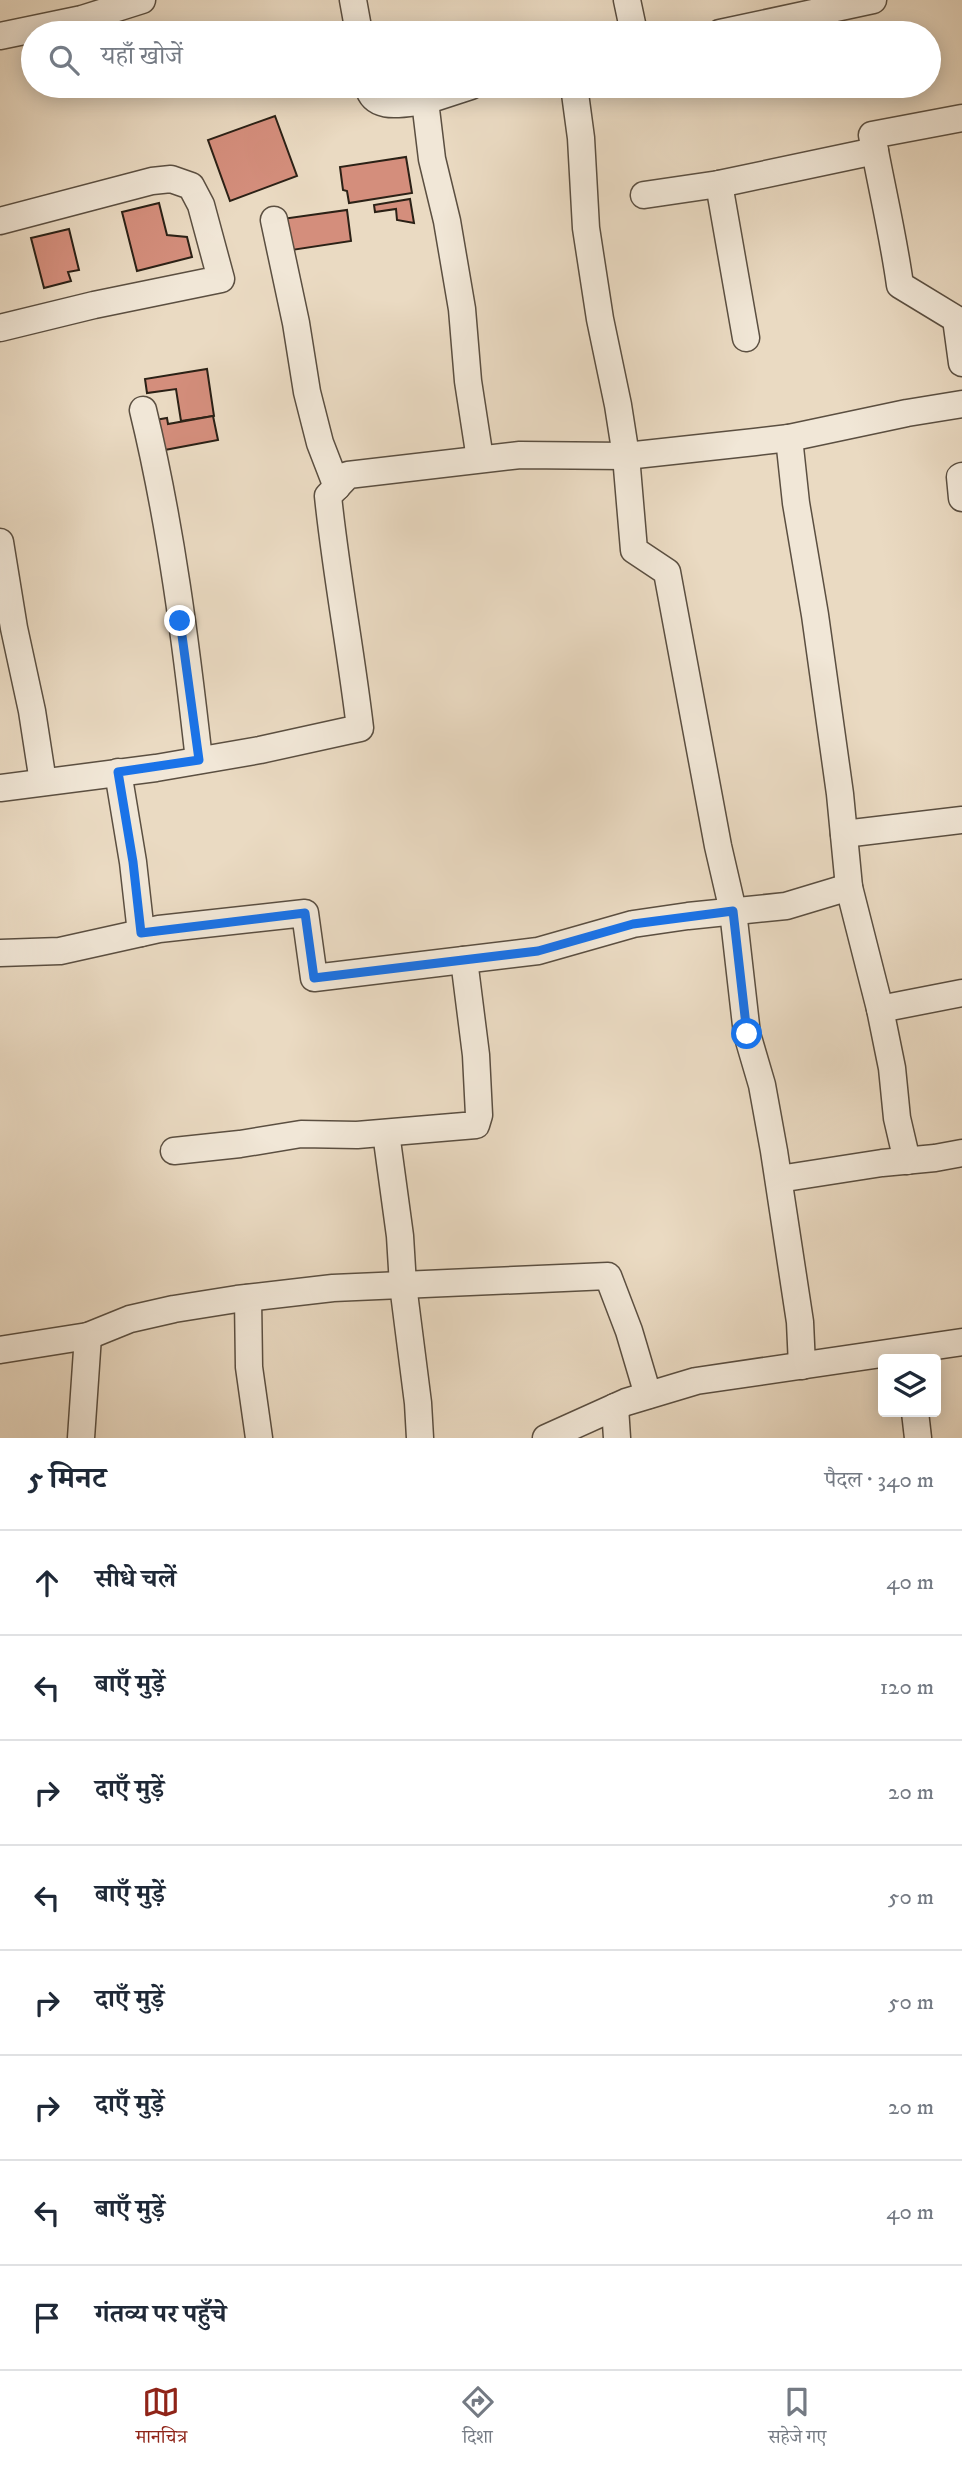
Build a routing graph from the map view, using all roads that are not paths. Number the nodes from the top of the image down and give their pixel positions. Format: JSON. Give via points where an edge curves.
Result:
{"nodes":[{"id":1,"x":142,"y":0,"type":"edge"},
{"id":2,"x":353,"y":0,"type":"edge"},
{"id":3,"x":627,"y":0,"type":"edge"},
{"id":4,"x":873,"y":0,"type":"edge"},
{"id":5,"x":72,"y":21,"type":"edge"},
{"id":6,"x":357,"y":21,"type":"edge"},
{"id":7,"x":631,"y":21,"type":"edge"},
{"id":8,"x":776,"y":21,"type":"edge"},
{"id":9,"x":21,"y":32,"type":"edge"},
{"id":10,"x":0,"y":36,"type":"edge"},
{"id":11,"x":373,"y":98,"type":"edge"},
{"id":12,"x":434,"y":98,"type":"edge"},
{"id":13,"x":576,"y":98,"type":"edge"},
{"id":14,"x":425,"y":101,"type":"junction"},
{"id":15,"x":962,"y":118,"type":"edge"},
{"id":16,"x":875,"y":151,"type":"junction"},
{"id":17,"x":719,"y":184,"type":"junction"},
{"id":18,"x":644,"y":195,"type":"dead end"},
{"id":19,"x":274,"y":220,"type":"dead end"},
{"id":20,"x":0,"y":221,"type":"edge"},
{"id":21,"x":0,"y":328,"type":"edge"},
{"id":22,"x":746,"y":338,"type":"dead end"},
{"id":23,"x":962,"y":363,"type":"edge"},
{"id":24,"x":962,"y":404,"type":"edge"},
{"id":25,"x":143,"y":410,"type":"dead end"},
{"id":26,"x":789,"y":438,"type":"junction"},
{"id":27,"x":626,"y":456,"type":"junction"},
{"id":28,"x":480,"y":459,"type":"junction"},
{"id":29,"x":962,"y":476,"type":"edge"},
{"id":30,"x":337,"y":487,"type":"junction"},
{"id":31,"x":962,"y":498,"type":"edge"},
{"id":32,"x":0,"y":542,"type":"edge"},
{"id":33,"x":199,"y":760,"type":"junction"},
{"id":34,"x":118,"y":772,"type":"junction"},
{"id":35,"x":43,"y":782,"type":"junction"},
{"id":36,"x":0,"y":788,"type":"edge"},
{"id":37,"x":962,"y":820,"type":"edge"},
{"id":38,"x":844,"y":834,"type":"junction"},
{"id":39,"x":849,"y":887,"type":"junction"},
{"id":40,"x":733,"y":911,"type":"junction"},
{"id":41,"x":141,"y":933,"type":"junction"},
{"id":42,"x":0,"y":953,"type":"edge"},
{"id":43,"x":464,"y":960,"type":"junction"},
{"id":44,"x":962,"y":993,"type":"edge"},
{"id":45,"x":880,"y":1009,"type":"junction"},
{"id":46,"x":386,"y":1133,"type":"junction"},
{"id":47,"x":174,"y":1151,"type":"dead end"},
{"id":48,"x":962,"y":1153,"type":"edge"},
{"id":49,"x":907,"y":1161,"type":"junction"},
{"id":50,"x":779,"y":1179,"type":"junction"},
{"id":51,"x":403,"y":1285,"type":"junction"},
{"id":52,"x":248,"y":1298,"type":"junction"},
{"id":53,"x":88,"y":1336,"type":"junction"},
{"id":54,"x":962,"y":1342,"type":"edge"},
{"id":55,"x":0,"y":1350,"type":"edge"},
{"id":56,"x":911,"y":1354,"type":"edge"},
{"id":57,"x":878,"y":1358,"type":"edge"},
{"id":58,"x":802,"y":1366,"type":"junction"},
{"id":59,"x":648,"y":1395,"type":"junction"},
{"id":60,"x":615,"y":1407,"type":"junction"},
{"id":61,"x":916,"y":1417,"type":"edge"},
{"id":62,"x":81,"y":1438,"type":"edge"},
{"id":63,"x":259,"y":1438,"type":"edge"},
{"id":64,"x":426,"y":1438,"type":"edge"},
{"id":65,"x":546,"y":1438,"type":"edge"},
{"id":66,"x":617,"y":1438,"type":"edge"},
{"id":67,"x":918,"y":1438,"type":"edge"}],
"edges":[{"from":1,"to":5,"type":"street"},
{"from":2,"to":6,"type":"street"},
{"from":3,"to":7,"type":"street"},
{"from":4,"to":8,"type":"street"},
{"from":9,"to":10,"type":"street"},
{"from":11,"to":14,"type":"street","via":[[390,104]]},
{"from":12,"to":14,"type":"street"},
{"from":13,"to":27,"type":"street","via":[[586,228]]},
{"from":14,"to":28,"type":"street","via":[[432,159],[463,309]]},
{"from":15,"to":16,"type":"street","via":[[872,135]]},
{"from":16,"to":17,"type":"street"},
{"from":16,"to":23,"type":"street","via":[[900,285],[956,319]]},
{"from":17,"to":18,"type":"street"},
{"from":17,"to":22,"type":"street"},
{"from":19,"to":30,"type":"street","via":[[307,391]]},
{"from":20,"to":21,"type":"street","via":[[171,179],[191,186],[201,205],[220,279]]},
{"from":24,"to":26,"type":"street"},
{"from":25,"to":33,"type":"street","via":[[169,545]]},
{"from":26,"to":27,"type":"street"},
{"from":26,"to":38,"type":"street"},
{"from":27,"to":28,"type":"street"},
{"from":27,"to":40,"type":"street","via":[[634,550],[667,572]]},
{"from":28,"to":30,"type":"street","via":[[348,475]]},
{"from":29,"to":31,"type":"street"},
{"from":30,"to":33,"type":"street","via":[[328,496],[360,728]]},
{"from":32,"to":35,"type":"street"},
{"from":33,"to":34,"type":"street"},
{"from":34,"to":35,"type":"street"},
{"from":34,"to":41,"type":"street"},
{"from":35,"to":36,"type":"street"},
{"from":37,"to":38,"type":"street"},
{"from":38,"to":39,"type":"street"},
{"from":39,"to":40,"type":"street","via":[[786,906]]},
{"from":39,"to":45,"type":"street"},
{"from":40,"to":43,"type":"street","via":[[633,924],[538,951]]},
{"from":40,"to":50,"type":"street","via":[[747,1034],[762,1085]]},
{"from":41,"to":42,"type":"street","via":[[60,950]]},
{"from":41,"to":43,"type":"street","via":[[305,913],[314,978]]},
{"from":43,"to":46,"type":"street","via":[[476,1055],[476,1125]]},
{"from":44,"to":45,"type":"street"},
{"from":45,"to":49,"type":"street"},
{"from":46,"to":47,"type":"street","via":[[302,1134]]},
{"from":46,"to":51,"type":"street"},
{"from":48,"to":49,"type":"street"},
{"from":49,"to":50,"type":"street"},
{"from":50,"to":58,"type":"street"},
{"from":51,"to":52,"type":"street"},
{"from":51,"to":59,"type":"street","via":[[608,1276]]},
{"from":51,"to":64,"type":"street"},
{"from":52,"to":53,"type":"street","via":[[141,1316]]},
{"from":52,"to":63,"type":"street","via":[[249,1367]]},
{"from":53,"to":55,"type":"street"},
{"from":53,"to":62,"type":"street"},
{"from":54,"to":56,"type":"street"},
{"from":57,"to":58,"type":"street"},
{"from":58,"to":59,"type":"street","via":[[696,1381]]},
{"from":59,"to":60,"type":"street"},
{"from":60,"to":65,"type":"street"},
{"from":60,"to":66,"type":"street"},
{"from":61,"to":67,"type":"street"}]}
